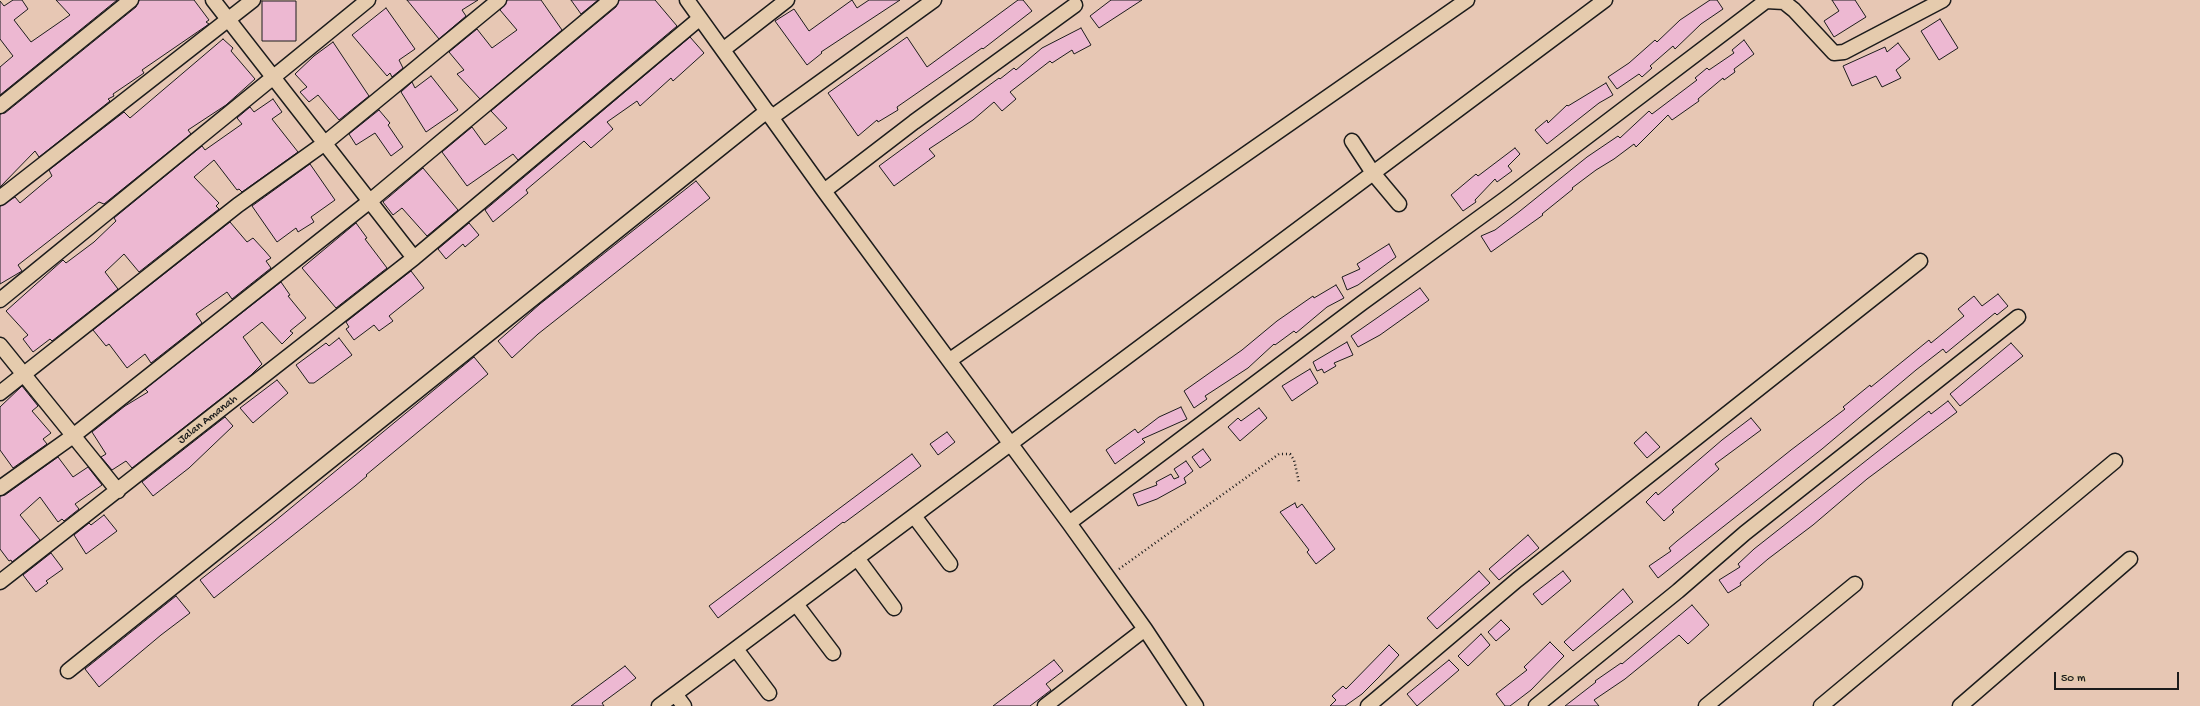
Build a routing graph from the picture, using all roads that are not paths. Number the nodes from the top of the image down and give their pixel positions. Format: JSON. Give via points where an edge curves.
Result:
{"nodes":[{"id":1,"x":131,"y":0,"type":"edge"},
{"id":2,"x":213,"y":0,"type":"edge"},
{"id":3,"x":253,"y":0,"type":"edge"},
{"id":4,"x":368,"y":0,"type":"edge"},
{"id":5,"x":499,"y":0,"type":"edge"},
{"id":6,"x":611,"y":0,"type":"edge"},
{"id":7,"x":687,"y":0,"type":"edge"},
{"id":8,"x":787,"y":0,"type":"edge"},
{"id":9,"x":934,"y":0,"type":"edge"},
{"id":10,"x":1467,"y":0,"type":"edge"},
{"id":11,"x":1605,"y":0,"type":"edge"},
{"id":12,"x":1943,"y":0,"type":"edge"},
{"id":13,"x":1076,"y":2,"type":"edge"},
{"id":14,"x":700,"y":19,"type":"junction"},
{"id":15,"x":229,"y":20,"type":"junction"},
{"id":16,"x":724,"y":49,"type":"junction"},
{"id":17,"x":273,"y":76,"type":"junction"},
{"id":18,"x":0,"y":106,"type":"edge"},
{"id":19,"x":770,"y":114,"type":"junction"},
{"id":20,"x":1352,"y":141,"type":"dead end"},
{"id":21,"x":325,"y":143,"type":"junction"},
{"id":22,"x":1373,"y":173,"type":"junction"},
{"id":23,"x":824,"y":191,"type":"junction"},
{"id":24,"x":0,"y":198,"type":"edge"},
{"id":25,"x":370,"y":201,"type":"junction"},
{"id":26,"x":1399,"y":204,"type":"dead end"},
{"id":27,"x":414,"y":258,"type":"junction"},
{"id":28,"x":1920,"y":261,"type":"dead end"},
{"id":29,"x":0,"y":300,"type":"edge"},
{"id":30,"x":2018,"y":317,"type":"dead end"},
{"id":31,"x":0,"y":345,"type":"edge"},
{"id":32,"x":950,"y":360,"type":"junction"},
{"id":33,"x":24,"y":375,"type":"junction"},
{"id":34,"x":0,"y":393,"type":"edge"},
{"id":35,"x":73,"y":436,"type":"junction"},
{"id":36,"x":1010,"y":444,"type":"junction"},
{"id":37,"x":2115,"y":461,"type":"dead end"},
{"id":38,"x":0,"y":488,"type":"edge"},
{"id":39,"x":118,"y":491,"type":"junction"},
{"id":40,"x":914,"y":516,"type":"junction"},
{"id":41,"x":1069,"y":523,"type":"junction"},
{"id":42,"x":857,"y":558,"type":"junction"},
{"id":43,"x":2130,"y":559,"type":"dead end"},
{"id":44,"x":950,"y":564,"type":"dead end"},
{"id":45,"x":0,"y":582,"type":"edge"},
{"id":46,"x":1855,"y":584,"type":"dead end"},
{"id":47,"x":796,"y":604,"type":"junction"},
{"id":48,"x":894,"y":608,"type":"dead end"},
{"id":49,"x":1144,"y":629,"type":"junction"},
{"id":50,"x":736,"y":649,"type":"junction"},
{"id":51,"x":833,"y":653,"type":"dead end"},
{"id":52,"x":68,"y":671,"type":"dead end"},
{"id":53,"x":768,"y":693,"type":"dead end"},
{"id":54,"x":675,"y":694,"type":"junction"},
{"id":55,"x":659,"y":706,"type":"edge"},
{"id":56,"x":684,"y":706,"type":"edge"},
{"id":57,"x":1045,"y":706,"type":"edge"},
{"id":58,"x":1196,"y":706,"type":"edge"},
{"id":59,"x":1368,"y":706,"type":"edge"},
{"id":60,"x":1536,"y":706,"type":"edge"},
{"id":61,"x":1706,"y":706,"type":"edge"},
{"id":62,"x":1821,"y":706,"type":"edge"},
{"id":63,"x":1960,"y":706,"type":"edge"}],
"edges":[{"from":1,"to":18,"type":"street"},
{"from":2,"to":15,"type":"street"},
{"from":3,"to":15,"type":"street"},
{"from":4,"to":17,"type":"street"},
{"from":5,"to":21,"type":"street"},
{"from":6,"to":25,"type":"street"},
{"from":7,"to":14,"type":"street"},
{"from":8,"to":16,"type":"street"},
{"from":9,"to":19,"type":"street"},
{"from":10,"to":32,"type":"street"},
{"from":11,"to":22,"type":"street"},
{"from":12,"to":41,"type":"street","via":[[1844,52],[1834,53],[1784,2],[1766,1],[1505,199]]},
{"from":13,"to":23,"type":"street"},
{"from":14,"to":16,"type":"street"},
{"from":14,"to":27,"type":"street","name":"Jalan Amanah"},
{"from":15,"to":17,"type":"street"},
{"from":15,"to":24,"type":"street"},
{"from":16,"to":19,"type":"street"},
{"from":17,"to":21,"type":"street"},
{"from":17,"to":29,"type":"street"},
{"from":19,"to":23,"type":"street"},
{"from":19,"to":52,"type":"street"},
{"from":20,"to":22,"type":"street"},
{"from":21,"to":25,"type":"street"},
{"from":21,"to":33,"type":"street","via":[[238,205]]},
{"from":22,"to":26,"type":"street"},
{"from":22,"to":36,"type":"street"},
{"from":23,"to":32,"type":"street"},
{"from":25,"to":27,"type":"street"},
{"from":25,"to":35,"type":"street"},
{"from":27,"to":39,"type":"street","name":"Jalan Amanah"},
{"from":28,"to":59,"type":"street","via":[[1517,580]]},
{"from":30,"to":60,"type":"street","via":[[1745,533]]},
{"from":31,"to":33,"type":"street"},
{"from":32,"to":36,"type":"street"},
{"from":33,"to":34,"type":"street"},
{"from":33,"to":35,"type":"street"},
{"from":35,"to":38,"type":"street"},
{"from":35,"to":39,"type":"street"},
{"from":36,"to":40,"type":"street"},
{"from":36,"to":41,"type":"street"},
{"from":37,"to":62,"type":"street"},
{"from":39,"to":45,"type":"street","name":"Jalan Amanah"},
{"from":40,"to":42,"type":"street"},
{"from":40,"to":44,"type":"street"},
{"from":41,"to":49,"type":"street"},
{"from":42,"to":47,"type":"street"},
{"from":42,"to":48,"type":"street"},
{"from":43,"to":63,"type":"street"},
{"from":46,"to":61,"type":"street"},
{"from":47,"to":50,"type":"street"},
{"from":47,"to":51,"type":"street"},
{"from":49,"to":57,"type":"street"},
{"from":49,"to":58,"type":"street"},
{"from":50,"to":53,"type":"street"},
{"from":50,"to":54,"type":"street"},
{"from":54,"to":55,"type":"street"},
{"from":54,"to":56,"type":"street"}]}
